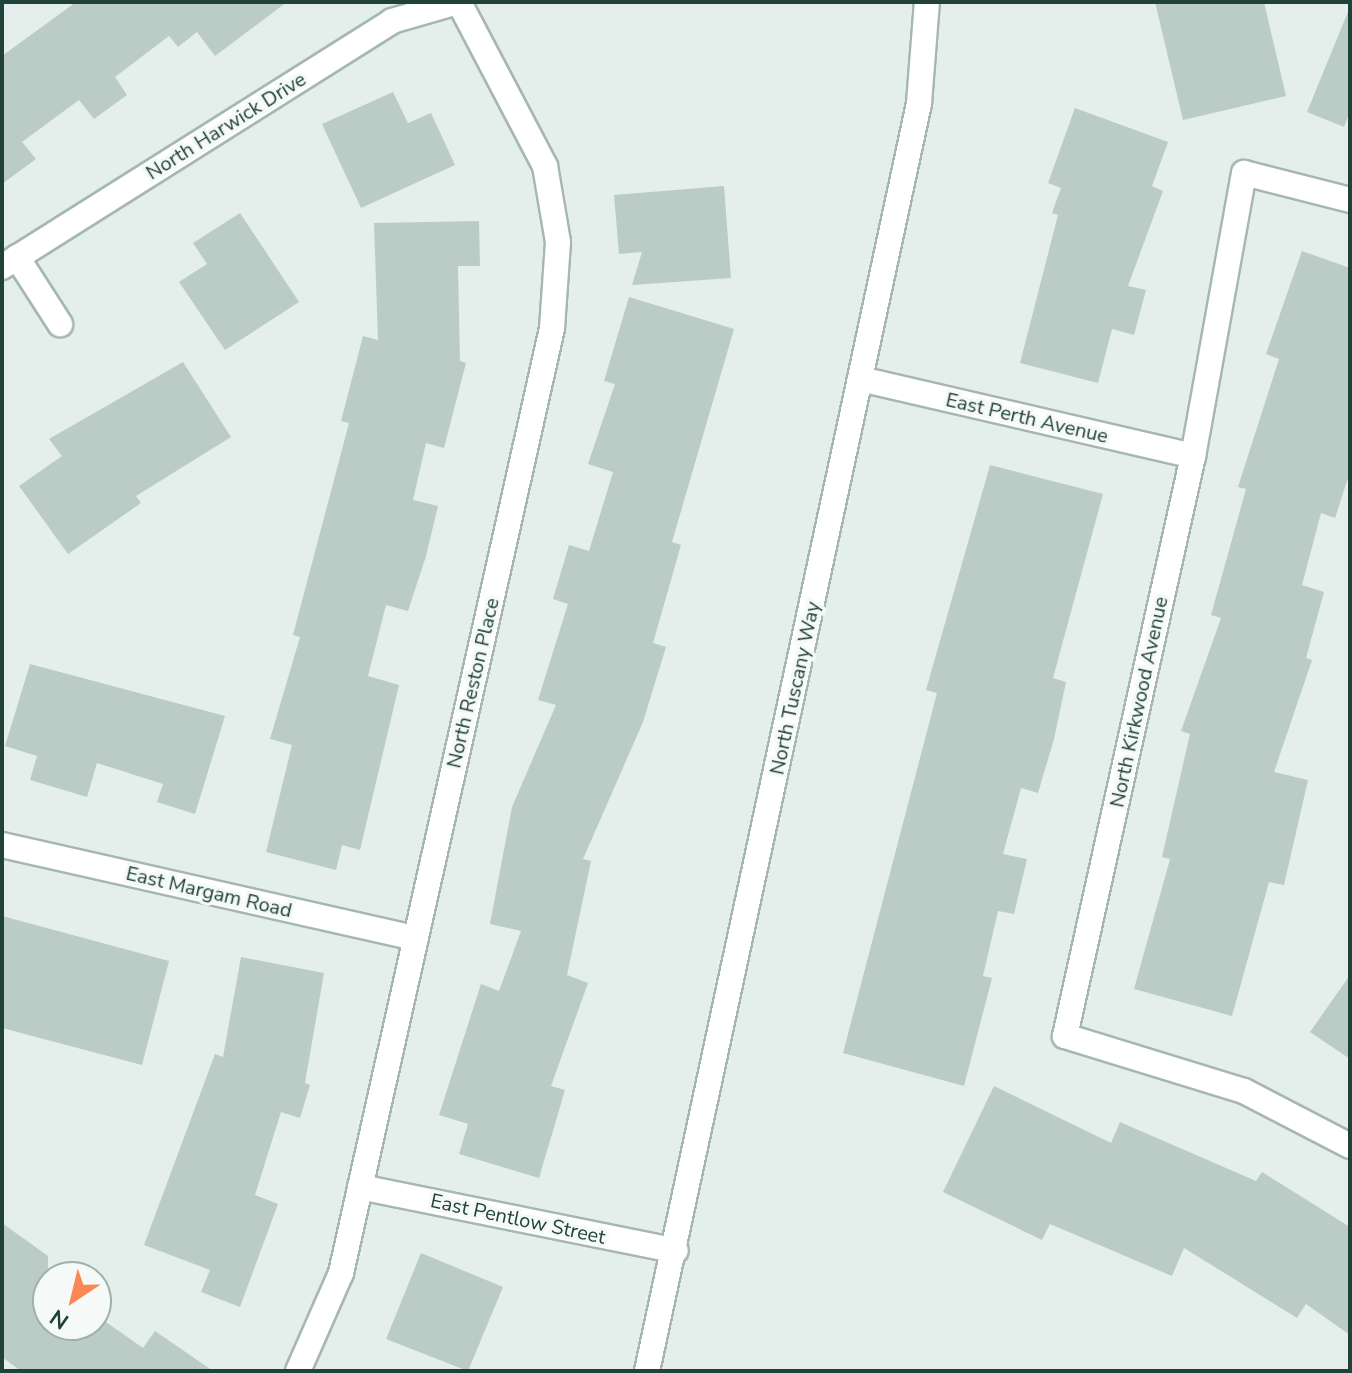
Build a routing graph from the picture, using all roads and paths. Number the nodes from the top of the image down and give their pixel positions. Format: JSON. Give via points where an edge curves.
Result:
{"nodes":[{"id":1,"x":458,"y":2,"type":"edge"},
{"id":2,"x":927,"y":2,"type":"edge"},
{"id":3,"x":1350,"y":200,"type":"edge"},
{"id":4,"x":10,"y":262,"type":"edge"},
{"id":5,"x":60,"y":324,"type":"dead end"},
{"id":6,"x":860,"y":379,"type":"junction"},
{"id":7,"x":1193,"y":456,"type":"junction"},
{"id":8,"x":2,"y":845,"type":"edge"},
{"id":9,"x":416,"y":938,"type":"junction"},
{"id":10,"x":1350,"y":1146,"type":"edge"},
{"id":11,"x":360,"y":1187,"type":"junction"},
{"id":12,"x":676,"y":1251,"type":"junction"},
{"id":13,"x":298,"y":1371,"type":"edge"},
{"id":14,"x":647,"y":1371,"type":"edge"}],
"edges":[{"from":1,"to":4,"type":"street","name":"North Harwick Drive","via":[[392,21]]},
{"from":1,"to":9,"type":"street","name":"North Reston Place","via":[[545,166],[558,242],[552,328]]},
{"from":2,"to":6,"type":"street","name":"North Tuscany Way","via":[[919,103]]},
{"from":3,"to":7,"type":"street","name":"North Kirkwood Avenue","via":[[1244,173]]},
{"from":4,"to":5,"type":"street"},
{"from":6,"to":7,"type":"street","name":"East Perth Avenue"},
{"from":6,"to":12,"type":"street","name":"North Tuscany Way"},
{"from":7,"to":10,"type":"street","name":"North Kirkwood Avenue","via":[[1065,1036],[1244,1091]]},
{"from":8,"to":9,"type":"street","name":"East Margam Road"},
{"from":9,"to":11,"type":"street","name":"North Reston Place"},
{"from":11,"to":12,"type":"street","name":"East Pentlow Street"},
{"from":11,"to":13,"type":"street","name":"North Reston Place","via":[[341,1273]]},
{"from":12,"to":14,"type":"street","name":"North Tuscany Way"}]}
